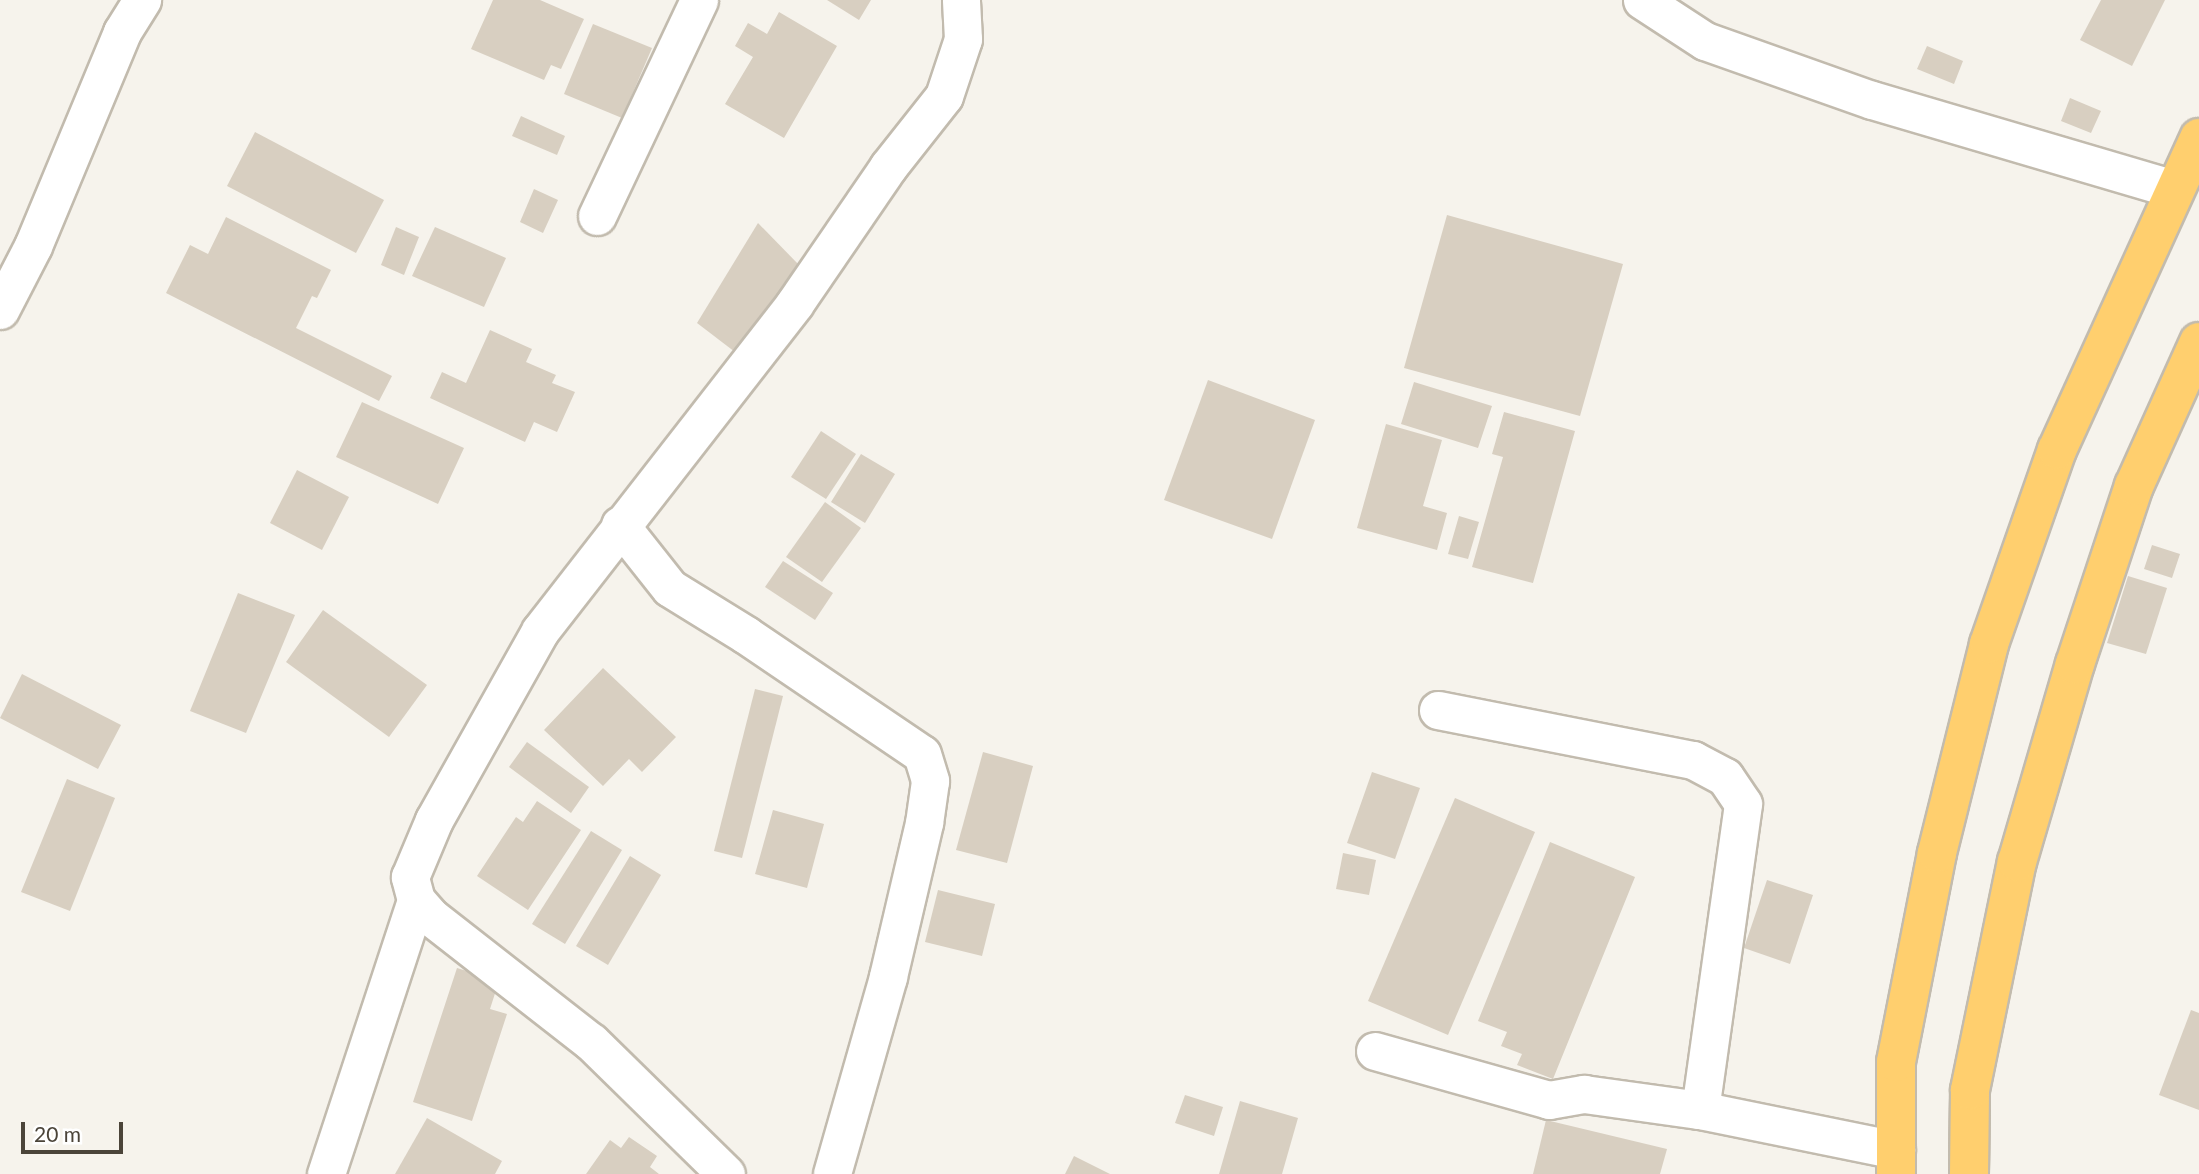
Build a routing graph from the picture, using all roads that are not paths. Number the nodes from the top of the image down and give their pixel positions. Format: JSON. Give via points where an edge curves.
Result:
{"nodes":[{"id":1,"x":142,"y":0,"type":"edge"},
{"id":2,"x":699,"y":0,"type":"edge"},
{"id":3,"x":961,"y":0,"type":"edge"},
{"id":4,"x":1642,"y":0,"type":"edge"},
{"id":5,"x":2199,"y":138,"type":"edge"},
{"id":6,"x":2174,"y":189,"type":"junction"},
{"id":7,"x":597,"y":216,"type":"dead end"},
{"id":8,"x":0,"y":310,"type":"edge"},
{"id":9,"x":2199,"y":342,"type":"edge"},
{"id":10,"x":620,"y":525,"type":"junction"},
{"id":11,"x":1438,"y":710,"type":"dead end"},
{"id":12,"x":416,"y":901,"type":"junction"},
{"id":13,"x":1375,"y":1051,"type":"dead end"},
{"id":14,"x":1700,"y":1110,"type":"junction"},
{"id":15,"x":1896,"y":1162,"type":"edge"},
{"id":16,"x":326,"y":1174,"type":"edge"},
{"id":17,"x":726,"y":1174,"type":"edge"},
{"id":18,"x":832,"y":1174,"type":"edge"},
{"id":19,"x":1969,"y":1174,"type":"edge"}],
"edges":[{"from":1,"to":8,"type":"street","via":[[122,32],[33,246]]},
{"from":2,"to":7,"type":"street"},
{"from":3,"to":10,"type":"street","via":[[963,39],[944,96],[888,167],[795,303]]},
{"from":4,"to":6,"type":"street","via":[[1705,41],[1872,100]]},
{"from":5,"to":6,"type":"highway"},
{"from":6,"to":15,"type":"highway","via":[[2057,450],[1989,644],[1937,853],[1896,1062]]},
{"from":9,"to":19,"type":"highway","via":[[2134,486],[2017,862],[1970,1090]]},
{"from":10,"to":12,"type":"street","via":[[540,631],[434,820],[410,877]]},
{"from":10,"to":18,"type":"street","via":[[670,588],[922,754],[930,781],[924,823],[888,977]]},
{"from":11,"to":14,"type":"street","via":[[1693,760],[1725,778],[1743,804]]},
{"from":12,"to":16,"type":"street"},
{"from":12,"to":17,"type":"street","via":[[591,1042]]},
{"from":13,"to":14,"type":"street","via":[[1549,1100],[1584,1094]]},
{"from":14,"to":15,"type":"street"}]}
